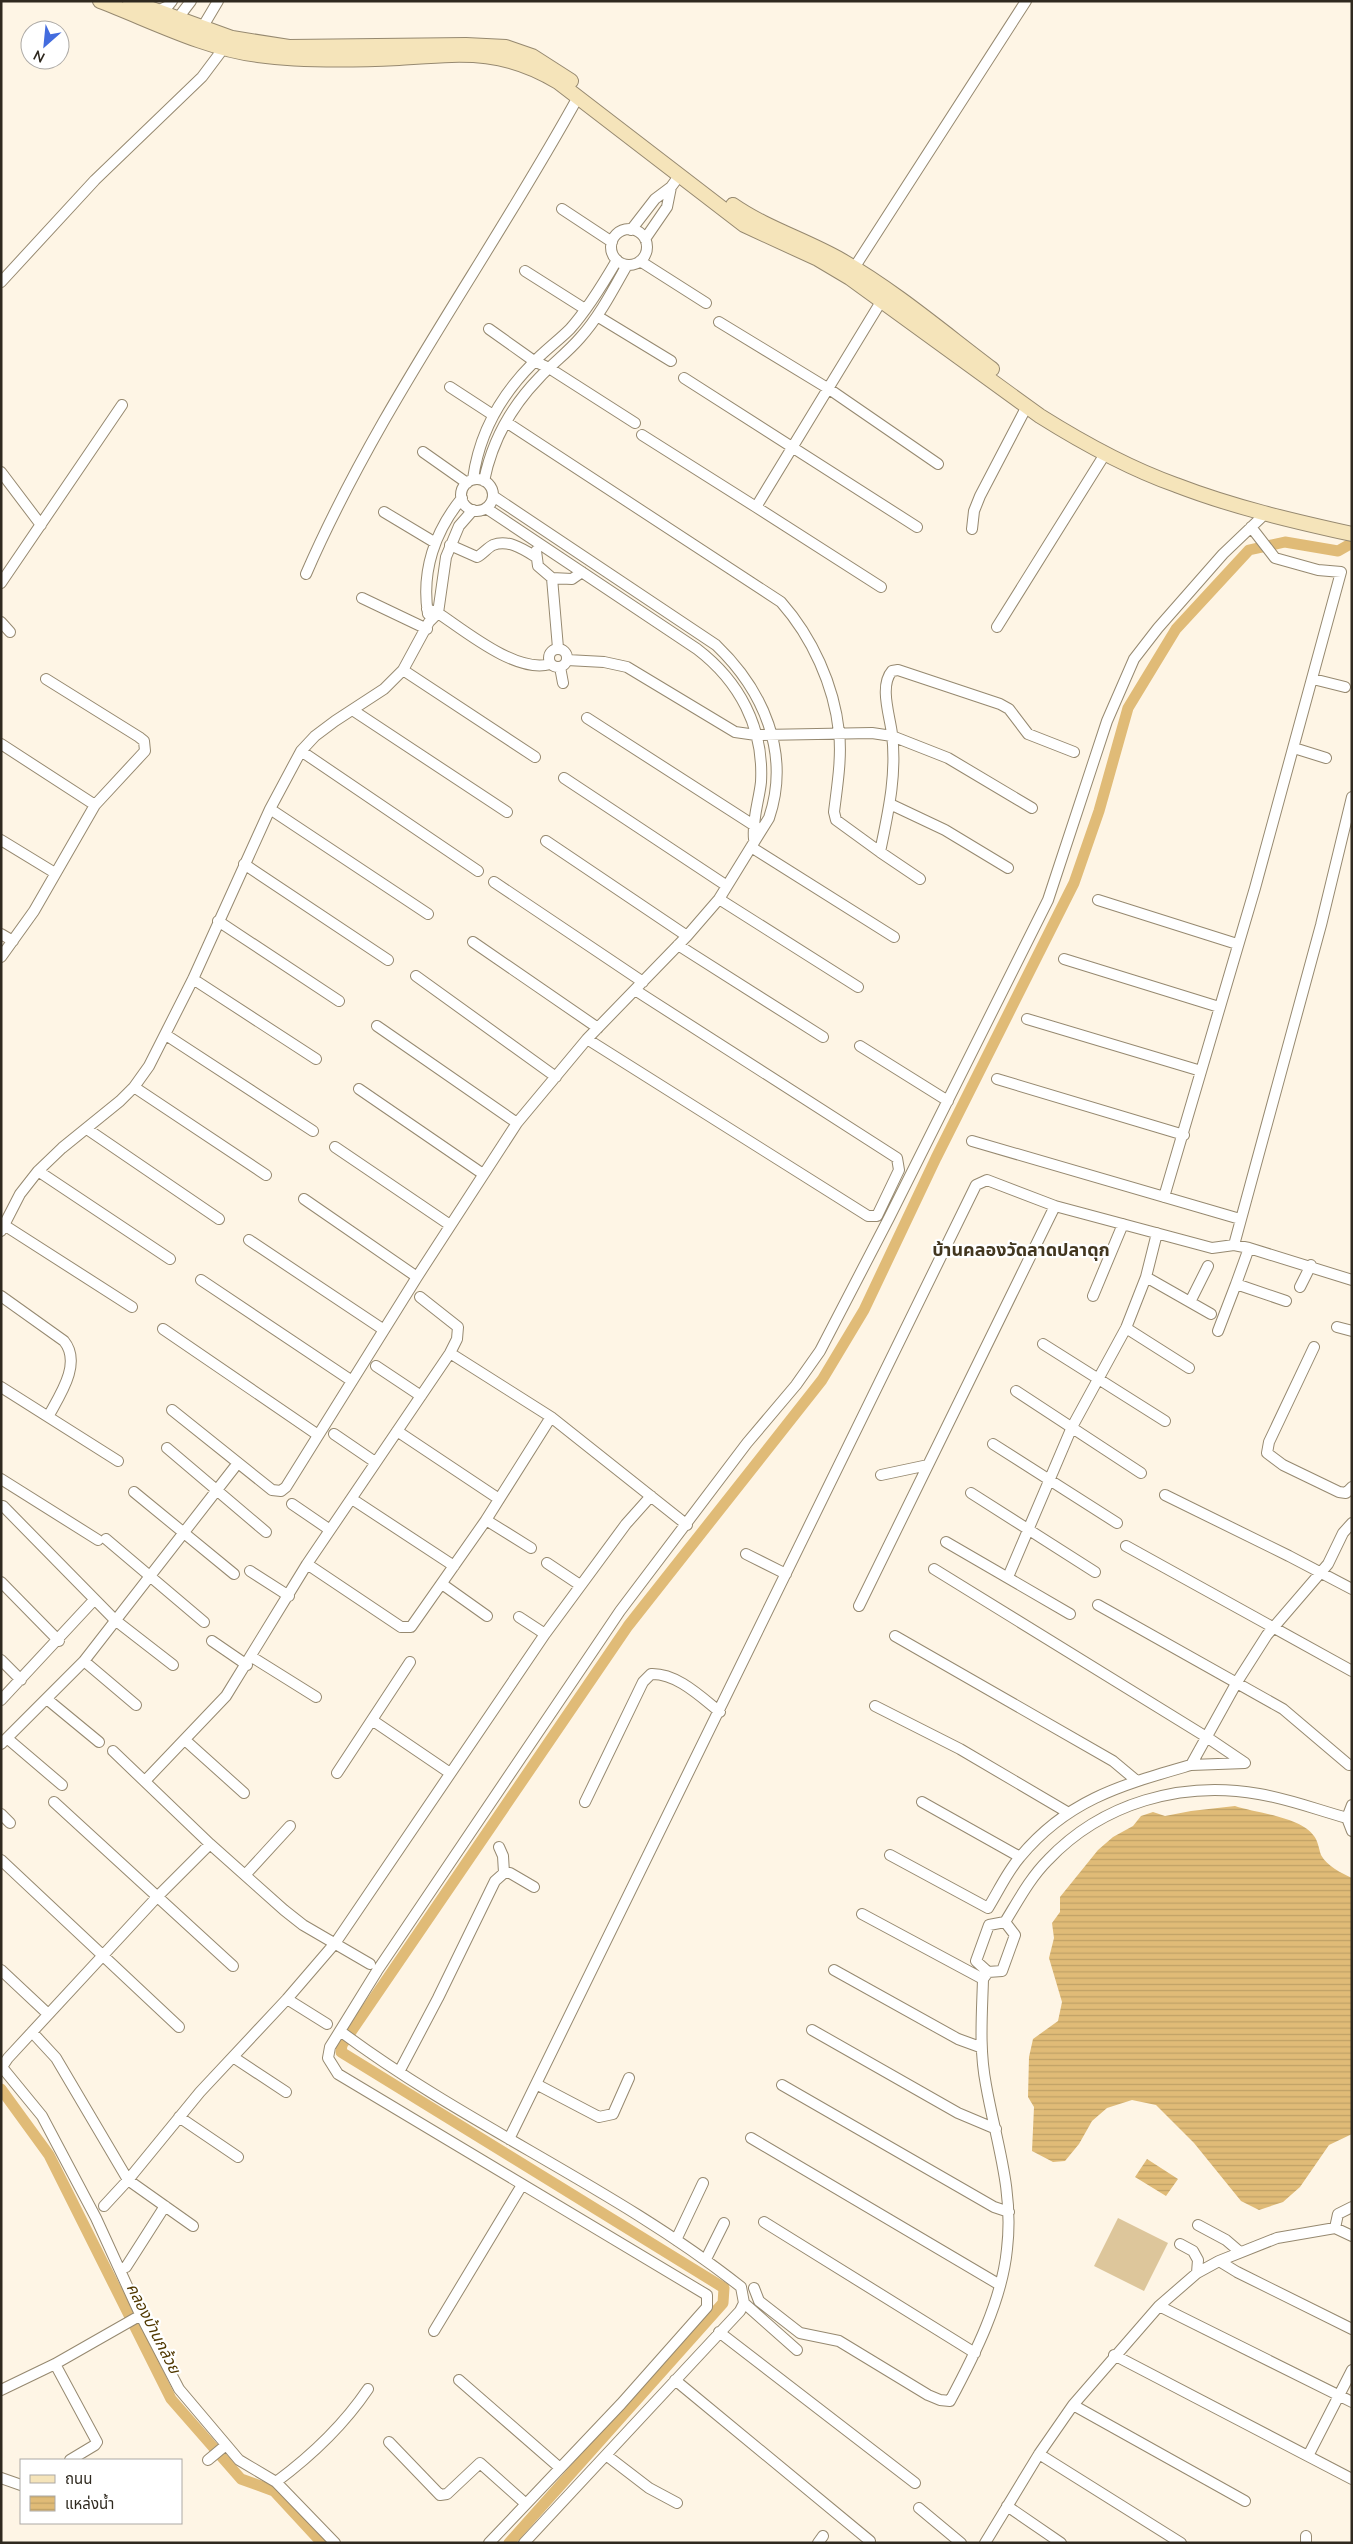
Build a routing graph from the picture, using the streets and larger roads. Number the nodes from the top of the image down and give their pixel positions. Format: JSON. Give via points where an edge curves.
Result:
{"nodes":[{"id":1,"x":100,"y":1,"type":"edge"},
{"id":2,"x":130,"y":1,"type":"edge"},
{"id":3,"x":172,"y":1,"type":"edge"},
{"id":4,"x":218,"y":1,"type":"edge"},
{"id":5,"x":1026,"y":1,"type":"edge"},
{"id":6,"x":193,"y":2,"type":"edge"},
{"id":7,"x":158,"y":11,"type":"junction"},
{"id":8,"x":174,"y":23,"type":"junction"},
{"id":9,"x":202,"y":28,"type":"junction"},
{"id":10,"x":223,"y":49,"type":"junction"},
{"id":11,"x":578,"y":97,"type":"junction"},
{"id":12,"x":679,"y":177,"type":"junction"},
{"id":13,"x":562,"y":209,"type":"dead end"},
{"id":14,"x":631,"y":230,"type":"junction"},
{"id":15,"x":645,"y":239,"type":"junction"},
{"id":16,"x":612,"y":242,"type":"junction"},
{"id":17,"x":617,"y":260,"type":"junction"},
{"id":18,"x":640,"y":261,"type":"junction"},
{"id":19,"x":627,"y":265,"type":"junction"},
{"id":20,"x":854,"y":268,"type":"junction"},
{"id":21,"x":525,"y":271,"type":"dead end"},
{"id":22,"x":1,"y":282,"type":"edge"},
{"id":23,"x":882,"y":300,"type":"junction"},
{"id":24,"x":706,"y":303,"type":"dead end"},
{"id":25,"x":585,"y":309,"type":"junction"},
{"id":26,"x":597,"y":316,"type":"junction"},
{"id":27,"x":718,"y":322,"type":"dead end"},
{"id":28,"x":489,"y":329,"type":"dead end"},
{"id":29,"x":534,"y":361,"type":"junction"},
{"id":30,"x":671,"y":361,"type":"dead end"},
{"id":31,"x":549,"y":368,"type":"junction"},
{"id":32,"x":684,"y":378,"type":"dead end"},
{"id":33,"x":450,"y":387,"type":"dead end"},
{"id":34,"x":829,"y":390,"type":"junction"},
{"id":35,"x":122,"y":405,"type":"dead end"},
{"id":36,"x":1027,"y":406,"type":"junction"},
{"id":37,"x":493,"y":415,"type":"junction"},
{"id":38,"x":506,"y":422,"type":"junction"},
{"id":39,"x":635,"y":423,"type":"dead end"},
{"id":40,"x":642,"y":435,"type":"dead end"},
{"id":41,"x":793,"y":448,"type":"junction"},
{"id":42,"x":423,"y":452,"type":"dead end"},
{"id":43,"x":1105,"y":454,"type":"junction"},
{"id":44,"x":938,"y":464,"type":"dead end"},
{"id":45,"x":1,"y":472,"type":"edge"},
{"id":46,"x":470,"y":481,"type":"junction"},
{"id":47,"x":484,"y":481,"type":"junction"},
{"id":48,"x":493,"y":496,"type":"junction"},
{"id":49,"x":462,"y":498,"type":"junction"},
{"id":50,"x":756,"y":507,"type":"junction"},
{"id":51,"x":486,"y":508,"type":"junction"},
{"id":52,"x":1267,"y":509,"type":"junction"},
{"id":53,"x":473,"y":510,"type":"junction"},
{"id":54,"x":384,"y":512,"type":"dead end"},
{"id":55,"x":41,"y":524,"type":"junction"},
{"id":56,"x":917,"y":527,"type":"dead end"},
{"id":57,"x":1251,"y":527,"type":"junction"},
{"id":58,"x":972,"y":529,"type":"dead end"},
{"id":59,"x":1346,"y":529,"type":"edge"},
{"id":60,"x":434,"y":542,"type":"junction"},
{"id":61,"x":538,"y":542,"type":"junction"},
{"id":62,"x":450,"y":545,"type":"junction"},
{"id":63,"x":536,"y":557,"type":"junction"},
{"id":64,"x":1346,"y":571,"type":"edge"},
{"id":65,"x":582,"y":572,"type":"junction"},
{"id":66,"x":306,"y":574,"type":"dead end"},
{"id":67,"x":552,"y":578,"type":"junction"},
{"id":68,"x":1,"y":583,"type":"edge"},
{"id":69,"x":624,"y":584,"type":"junction"},
{"id":70,"x":881,"y":587,"type":"dead end"},
{"id":71,"x":617,"y":595,"type":"junction"},
{"id":72,"x":362,"y":598,"type":"dead end"},
{"id":73,"x":427,"y":609,"type":"junction"},
{"id":74,"x":438,"y":613,"type":"junction"},
{"id":75,"x":1,"y":622,"type":"edge"},
{"id":76,"x":428,"y":626,"type":"junction"},
{"id":77,"x":997,"y":627,"type":"dead end"},
{"id":78,"x":10,"y":632,"type":"dead end"},
{"id":79,"x":558,"y":648,"type":"junction"},
{"id":80,"x":559,"y":664,"type":"junction"},
{"id":81,"x":403,"y":670,"type":"junction"},
{"id":82,"x":46,"y":679,"type":"dead end"},
{"id":83,"x":1313,"y":679,"type":"junction"},
{"id":84,"x":563,"y":683,"type":"dead end"},
{"id":85,"x":1345,"y":686,"type":"dead end"},
{"id":86,"x":354,"y":710,"type":"junction"},
{"id":87,"x":587,"y":718,"type":"dead end"},
{"id":88,"x":839,"y":733,"type":"junction"},
{"id":89,"x":771,"y":734,"type":"junction"},
{"id":90,"x":756,"y":735,"type":"junction"},
{"id":91,"x":892,"y":736,"type":"junction"},
{"id":92,"x":1,"y":744,"type":"edge"},
{"id":93,"x":1294,"y":748,"type":"junction"},
{"id":94,"x":301,"y":751,"type":"junction"},
{"id":95,"x":1074,"y":752,"type":"dead end"},
{"id":96,"x":535,"y":757,"type":"dead end"},
{"id":97,"x":1326,"y":758,"type":"dead end"},
{"id":98,"x":564,"y":778,"type":"dead end"},
{"id":99,"x":1352,"y":797,"type":"edge"},
{"id":100,"x":890,"y":804,"type":"junction"},
{"id":101,"x":95,"y":805,"type":"junction"},
{"id":102,"x":1032,"y":808,"type":"dead end"},
{"id":103,"x":270,"y":809,"type":"junction"},
{"id":104,"x":507,"y":812,"type":"dead end"},
{"id":105,"x":753,"y":826,"type":"junction"},
{"id":106,"x":763,"y":830,"type":"junction"},
{"id":107,"x":1,"y":840,"type":"edge"},
{"id":108,"x":546,"y":841,"type":"dead end"},
{"id":109,"x":753,"y":843,"type":"junction"},
{"id":110,"x":880,"y":852,"type":"junction"},
{"id":111,"x":244,"y":864,"type":"junction"},
{"id":112,"x":1008,"y":868,"type":"dead end"},
{"id":113,"x":478,"y":871,"type":"dead end"},
{"id":114,"x":55,"y":873,"type":"junction"},
{"id":115,"x":920,"y":879,"type":"dead end"},
{"id":116,"x":494,"y":882,"type":"dead end"},
{"id":117,"x":727,"y":886,"type":"junction"},
{"id":118,"x":719,"y":899,"type":"junction"},
{"id":119,"x":1098,"y":900,"type":"dead end"},
{"id":120,"x":428,"y":914,"type":"dead end"},
{"id":121,"x":218,"y":921,"type":"junction"},
{"id":122,"x":1,"y":934,"type":"edge"},
{"id":123,"x":687,"y":936,"type":"junction"},
{"id":124,"x":894,"y":936,"type":"dead end"},
{"id":125,"x":13,"y":941,"type":"junction"},
{"id":126,"x":473,"y":942,"type":"dead end"},
{"id":127,"x":1238,"y":944,"type":"junction"},
{"id":128,"x":678,"y":945,"type":"junction"},
{"id":129,"x":1,"y":956,"type":"edge"},
{"id":130,"x":1064,"y":959,"type":"dead end"},
{"id":131,"x":388,"y":960,"type":"dead end"},
{"id":132,"x":416,"y":976,"type":"dead end"},
{"id":133,"x":193,"y":979,"type":"junction"},
{"id":134,"x":642,"y":982,"type":"junction"},
{"id":135,"x":858,"y":987,"type":"dead end"},
{"id":136,"x":635,"y":990,"type":"junction"},
{"id":137,"x":339,"y":1001,"type":"dead end"},
{"id":138,"x":1219,"y":1008,"type":"junction"},
{"id":139,"x":1026,"y":1019,"type":"dead end"},
{"id":140,"x":377,"y":1026,"type":"dead end"},
{"id":141,"x":598,"y":1028,"type":"junction"},
{"id":142,"x":166,"y":1035,"type":"junction"},
{"id":143,"x":823,"y":1037,"type":"dead end"},
{"id":144,"x":588,"y":1039,"type":"junction"},
{"id":145,"x":860,"y":1046,"type":"dead end"},
{"id":146,"x":316,"y":1059,"type":"dead end"},
{"id":147,"x":1201,"y":1071,"type":"junction"},
{"id":148,"x":556,"y":1077,"type":"junction"},
{"id":149,"x":997,"y":1079,"type":"dead end"},
{"id":150,"x":134,"y":1087,"type":"junction"},
{"id":151,"x":359,"y":1088,"type":"dead end"},
{"id":152,"x":948,"y":1101,"type":"junction"},
{"id":153,"x":517,"y":1123,"type":"junction"},
{"id":154,"x":87,"y":1129,"type":"junction"},
{"id":155,"x":313,"y":1131,"type":"dead end"},
{"id":156,"x":1184,"y":1134,"type":"junction"},
{"id":157,"x":972,"y":1141,"type":"dead end"},
{"id":158,"x":335,"y":1147,"type":"dead end"},
{"id":159,"x":38,"y":1171,"type":"junction"},
{"id":160,"x":483,"y":1174,"type":"junction"},
{"id":161,"x":266,"y":1175,"type":"dead end"},
{"id":162,"x":1164,"y":1197,"type":"junction"},
{"id":163,"x":304,"y":1200,"type":"dead end"},
{"id":164,"x":1055,"y":1206,"type":"junction"},
{"id":165,"x":220,"y":1219,"type":"dead end"},
{"id":166,"x":1240,"y":1219,"type":"junction"},
{"id":167,"x":1123,"y":1224,"type":"junction"},
{"id":168,"x":450,"y":1225,"type":"junction"},
{"id":169,"x":3,"y":1228,"type":"edge"},
{"id":170,"x":1157,"y":1233,"type":"junction"},
{"id":171,"x":249,"y":1240,"type":"dead end"},
{"id":172,"x":1234,"y":1245,"type":"junction"},
{"id":173,"x":1249,"y":1248,"type":"junction"},
{"id":174,"x":170,"y":1259,"type":"dead end"},
{"id":175,"x":1208,"y":1266,"type":"dead end"},
{"id":176,"x":1311,"y":1266,"type":"junction"},
{"id":177,"x":416,"y":1277,"type":"junction"},
{"id":178,"x":1146,"y":1277,"type":"junction"},
{"id":179,"x":201,"y":1280,"type":"dead end"},
{"id":180,"x":1352,"y":1280,"type":"edge"},
{"id":181,"x":1236,"y":1284,"type":"junction"},
{"id":182,"x":1300,"y":1287,"type":"dead end"},
{"id":183,"x":1,"y":1296,"type":"edge"},
{"id":184,"x":1093,"y":1296,"type":"dead end"},
{"id":185,"x":420,"y":1297,"type":"dead end"},
{"id":186,"x":1286,"y":1301,"type":"dead end"},
{"id":187,"x":1190,"y":1302,"type":"junction"},
{"id":188,"x":132,"y":1308,"type":"dead end"},
{"id":189,"x":1211,"y":1314,"type":"dead end"},
{"id":190,"x":1337,"y":1326,"type":"dead end"},
{"id":191,"x":1126,"y":1328,"type":"junction"},
{"id":192,"x":163,"y":1329,"type":"dead end"},
{"id":193,"x":384,"y":1330,"type":"junction"},
{"id":194,"x":1218,"y":1331,"type":"dead end"},
{"id":195,"x":1352,"y":1331,"type":"edge"},
{"id":196,"x":1043,"y":1344,"type":"dead end"},
{"id":197,"x":1314,"y":1347,"type":"dead end"},
{"id":198,"x":450,"y":1353,"type":"junction"},
{"id":199,"x":376,"y":1366,"type":"dead end"},
{"id":200,"x":1189,"y":1368,"type":"dead end"},
{"id":201,"x":1098,"y":1377,"type":"junction"},
{"id":202,"x":352,"y":1381,"type":"junction"},
{"id":203,"x":1,"y":1387,"type":"edge"},
{"id":204,"x":1016,"y":1391,"type":"dead end"},
{"id":205,"x":421,"y":1396,"type":"junction"},
{"id":206,"x":172,"y":1410,"type":"dead end"},
{"id":207,"x":49,"y":1416,"type":"junction"},
{"id":208,"x":552,"y":1417,"type":"junction"},
{"id":209,"x":1165,"y":1421,"type":"dead end"},
{"id":210,"x":1072,"y":1427,"type":"junction"},
{"id":211,"x":396,"y":1431,"type":"junction"},
{"id":212,"x":334,"y":1434,"type":"dead end"},
{"id":213,"x":318,"y":1435,"type":"junction"},
{"id":214,"x":993,"y":1444,"type":"dead end"},
{"id":215,"x":167,"y":1448,"type":"dead end"},
{"id":216,"x":118,"y":1461,"type":"dead end"},
{"id":217,"x":376,"y":1462,"type":"junction"},
{"id":218,"x":928,"y":1465,"type":"junction"},
{"id":219,"x":234,"y":1468,"type":"dead end"},
{"id":220,"x":1141,"y":1473,"type":"dead end"},
{"id":221,"x":881,"y":1475,"type":"dead end"},
{"id":222,"x":1,"y":1479,"type":"edge"},
{"id":223,"x":1051,"y":1480,"type":"junction"},
{"id":224,"x":1352,"y":1487,"type":"edge"},
{"id":225,"x":217,"y":1490,"type":"junction"},
{"id":226,"x":134,"y":1492,"type":"dead end"},
{"id":227,"x":971,"y":1494,"type":"dead end"},
{"id":228,"x":1165,"y":1495,"type":"dead end"},
{"id":229,"x":651,"y":1496,"type":"junction"},
{"id":230,"x":352,"y":1499,"type":"junction"},
{"id":231,"x":499,"y":1499,"type":"junction"},
{"id":232,"x":292,"y":1504,"type":"dead end"},
{"id":233,"x":3,"y":1506,"type":"dead end"},
{"id":234,"x":486,"y":1520,"type":"junction"},
{"id":235,"x":1117,"y":1523,"type":"dead end"},
{"id":236,"x":1352,"y":1523,"type":"edge"},
{"id":237,"x":687,"y":1525,"type":"junction"},
{"id":238,"x":330,"y":1530,"type":"junction"},
{"id":239,"x":1029,"y":1530,"type":"junction"},
{"id":240,"x":266,"y":1532,"type":"dead end"},
{"id":241,"x":184,"y":1534,"type":"junction"},
{"id":242,"x":946,"y":1542,"type":"dead end"},
{"id":243,"x":1126,"y":1546,"type":"dead end"},
{"id":244,"x":531,"y":1548,"type":"dead end"},
{"id":245,"x":746,"y":1554,"type":"dead end"},
{"id":246,"x":548,"y":1563,"type":"dead end"},
{"id":247,"x":307,"y":1564,"type":"junction"},
{"id":248,"x":454,"y":1566,"type":"junction"},
{"id":249,"x":934,"y":1569,"type":"dead end"},
{"id":250,"x":250,"y":1571,"type":"dead end"},
{"id":251,"x":1095,"y":1572,"type":"dead end"},
{"id":252,"x":234,"y":1574,"type":"dead end"},
{"id":253,"x":786,"y":1574,"type":"junction"},
{"id":254,"x":1320,"y":1574,"type":"junction"},
{"id":255,"x":149,"y":1576,"type":"junction"},
{"id":256,"x":1008,"y":1577,"type":"junction"},
{"id":257,"x":1,"y":1582,"type":"edge"},
{"id":258,"x":442,"y":1584,"type":"junction"},
{"id":259,"x":580,"y":1585,"type":"junction"},
{"id":260,"x":1352,"y":1590,"type":"edge"},
{"id":261,"x":289,"y":1596,"type":"junction"},
{"id":262,"x":94,"y":1600,"type":"junction"},
{"id":263,"x":1098,"y":1604,"type":"dead end"},
{"id":264,"x":859,"y":1606,"type":"dead end"},
{"id":265,"x":1070,"y":1614,"type":"dead end"},
{"id":266,"x":487,"y":1616,"type":"dead end"},
{"id":267,"x":519,"y":1617,"type":"dead end"},
{"id":268,"x":115,"y":1620,"type":"junction"},
{"id":269,"x":204,"y":1622,"type":"dead end"},
{"id":270,"x":1272,"y":1628,"type":"junction"},
{"id":271,"x":545,"y":1634,"type":"junction"},
{"id":272,"x":895,"y":1636,"type":"dead end"},
{"id":273,"x":59,"y":1641,"type":"junction"},
{"id":274,"x":212,"y":1641,"type":"dead end"},
{"id":275,"x":1,"y":1660,"type":"edge"},
{"id":276,"x":84,"y":1661,"type":"junction"},
{"id":277,"x":250,"y":1661,"type":"junction"},
{"id":278,"x":410,"y":1662,"type":"dead end"},
{"id":279,"x":173,"y":1665,"type":"dead end"},
{"id":280,"x":1352,"y":1671,"type":"edge"},
{"id":281,"x":21,"y":1680,"type":"junction"},
{"id":282,"x":1237,"y":1682,"type":"junction"},
{"id":283,"x":316,"y":1698,"type":"dead end"},
{"id":284,"x":1,"y":1700,"type":"edge"},
{"id":285,"x":48,"y":1700,"type":"junction"},
{"id":286,"x":136,"y":1705,"type":"dead end"},
{"id":287,"x":875,"y":1706,"type":"dead end"},
{"id":288,"x":720,"y":1712,"type":"junction"},
{"id":289,"x":372,"y":1720,"type":"junction"},
{"id":290,"x":1208,"y":1738,"type":"junction"},
{"id":291,"x":186,"y":1740,"type":"junction"},
{"id":292,"x":4,"y":1742,"type":"edge"},
{"id":293,"x":99,"y":1742,"type":"dead end"},
{"id":294,"x":113,"y":1751,"type":"dead end"},
{"id":295,"x":1191,"y":1765,"type":"junction"},
{"id":296,"x":1349,"y":1765,"type":"dead end"},
{"id":297,"x":450,"y":1772,"type":"junction"},
{"id":298,"x":337,"y":1773,"type":"dead end"},
{"id":299,"x":145,"y":1781,"type":"junction"},
{"id":300,"x":1137,"y":1781,"type":"junction"},
{"id":301,"x":62,"y":1785,"type":"dead end"},
{"id":302,"x":244,"y":1793,"type":"dead end"},
{"id":303,"x":54,"y":1802,"type":"dead end"},
{"id":304,"x":585,"y":1802,"type":"dead end"},
{"id":305,"x":922,"y":1802,"type":"dead end"},
{"id":306,"x":1352,"y":1805,"type":"edge"},
{"id":307,"x":1067,"y":1812,"type":"junction"},
{"id":308,"x":1,"y":1814,"type":"edge"},
{"id":309,"x":1347,"y":1818,"type":"junction"},
{"id":310,"x":10,"y":1823,"type":"dead end"},
{"id":311,"x":290,"y":1826,"type":"dead end"},
{"id":312,"x":1352,"y":1831,"type":"edge"},
{"id":313,"x":210,"y":1844,"type":"junction"},
{"id":314,"x":498,"y":1847,"type":"dead end"},
{"id":315,"x":890,"y":1855,"type":"dead end"},
{"id":316,"x":1020,"y":1857,"type":"junction"},
{"id":317,"x":1,"y":1860,"type":"edge"},
{"id":318,"x":504,"y":1873,"type":"junction"},
{"id":319,"x":246,"y":1874,"type":"junction"},
{"id":320,"x":534,"y":1887,"type":"dead end"},
{"id":321,"x":157,"y":1897,"type":"junction"},
{"id":322,"x":862,"y":1914,"type":"dead end"},
{"id":323,"x":1005,"y":1922,"type":"junction"},
{"id":324,"x":336,"y":1942,"type":"junction"},
{"id":325,"x":103,"y":1956,"type":"junction"},
{"id":326,"x":370,"y":1964,"type":"dead end"},
{"id":327,"x":233,"y":1966,"type":"dead end"},
{"id":328,"x":1,"y":1970,"type":"edge"},
{"id":329,"x":834,"y":1970,"type":"dead end"},
{"id":330,"x":986,"y":1975,"type":"junction"},
{"id":331,"x":287,"y":1999,"type":"junction"},
{"id":332,"x":48,"y":2014,"type":"junction"},
{"id":333,"x":327,"y":2024,"type":"dead end"},
{"id":334,"x":179,"y":2027,"type":"dead end"},
{"id":335,"x":812,"y":2030,"type":"dead end"},
{"id":336,"x":32,"y":2032,"type":"junction"},
{"id":337,"x":341,"y":2032,"type":"junction"},
{"id":338,"x":980,"y":2047,"type":"junction"},
{"id":339,"x":233,"y":2057,"type":"junction"},
{"id":340,"x":2,"y":2066,"type":"edge"},
{"id":341,"x":399,"y":2072,"type":"junction"},
{"id":342,"x":629,"y":2078,"type":"dead end"},
{"id":343,"x":536,"y":2084,"type":"junction"},
{"id":344,"x":782,"y":2085,"type":"dead end"},
{"id":345,"x":286,"y":2092,"type":"dead end"},
{"id":346,"x":179,"y":2117,"type":"junction"},
{"id":347,"x":996,"y":2129,"type":"junction"},
{"id":348,"x":751,"y":2138,"type":"dead end"},
{"id":349,"x":509,"y":2139,"type":"junction"},
{"id":350,"x":238,"y":2157,"type":"dead end"},
{"id":351,"x":128,"y":2180,"type":"junction"},
{"id":352,"x":703,"y":2183,"type":"dead end"},
{"id":353,"x":522,"y":2185,"type":"junction"},
{"id":354,"x":104,"y":2206,"type":"dead end"},
{"id":355,"x":165,"y":2206,"type":"junction"},
{"id":356,"x":1352,"y":2207,"type":"edge"},
{"id":357,"x":1009,"y":2212,"type":"junction"},
{"id":358,"x":764,"y":2222,"type":"dead end"},
{"id":359,"x":724,"y":2223,"type":"dead end"},
{"id":360,"x":1198,"y":2225,"type":"dead end"},
{"id":361,"x":193,"y":2226,"type":"dead end"},
{"id":362,"x":1335,"y":2228,"type":"junction"},
{"id":363,"x":1352,"y":2236,"type":"edge"},
{"id":364,"x":676,"y":2240,"type":"junction"},
{"id":365,"x":1180,"y":2244,"type":"dead end"},
{"id":366,"x":1240,"y":2252,"type":"junction"},
{"id":367,"x":706,"y":2259,"type":"junction"},
{"id":368,"x":1219,"y":2261,"type":"junction"},
{"id":369,"x":126,"y":2267,"type":"dead end"},
{"id":370,"x":1197,"y":2273,"type":"junction"},
{"id":371,"x":1000,"y":2285,"type":"junction"},
{"id":372,"x":754,"y":2288,"type":"dead end"},
{"id":373,"x":744,"y":2303,"type":"junction"},
{"id":374,"x":1159,"y":2306,"type":"junction"},
{"id":375,"x":138,"y":2316,"type":"junction"},
{"id":376,"x":1352,"y":2329,"type":"edge"},
{"id":377,"x":434,"y":2331,"type":"dead end"},
{"id":378,"x":719,"y":2332,"type":"junction"},
{"id":379,"x":797,"y":2350,"type":"dead end"},
{"id":380,"x":975,"y":2353,"type":"junction"},
{"id":381,"x":1114,"y":2355,"type":"junction"},
{"id":382,"x":55,"y":2364,"type":"junction"},
{"id":383,"x":1352,"y":2370,"type":"edge"},
{"id":384,"x":459,"y":2380,"type":"dead end"},
{"id":385,"x":675,"y":2380,"type":"junction"},
{"id":386,"x":1,"y":2390,"type":"edge"},
{"id":387,"x":368,"y":2390,"type":"dead end"},
{"id":388,"x":1339,"y":2396,"type":"junction"},
{"id":389,"x":1352,"y":2402,"type":"edge"},
{"id":390,"x":1073,"y":2405,"type":"junction"},
{"id":391,"x":389,"y":2442,"type":"dead end"},
{"id":392,"x":225,"y":2446,"type":"junction"},
{"id":393,"x":1038,"y":2454,"type":"junction"},
{"id":394,"x":606,"y":2455,"type":"junction"},
{"id":395,"x":1308,"y":2456,"type":"junction"},
{"id":396,"x":72,"y":2459,"type":"edge"},
{"id":397,"x":209,"y":2459,"type":"dead end"},
{"id":398,"x":560,"y":2468,"type":"junction"},
{"id":399,"x":1,"y":2478,"type":"edge"},
{"id":400,"x":1352,"y":2479,"type":"edge"},
{"id":401,"x":276,"y":2482,"type":"junction"},
{"id":402,"x":914,"y":2483,"type":"dead end"},
{"id":403,"x":20,"y":2485,"type":"edge"},
{"id":404,"x":1245,"y":2501,"type":"dead end"},
{"id":405,"x":677,"y":2503,"type":"dead end"},
{"id":406,"x":526,"y":2504,"type":"junction"},
{"id":407,"x":1007,"y":2506,"type":"junction"},
{"id":408,"x":919,"y":2508,"type":"dead end"},
{"id":409,"x":870,"y":2541,"type":"dead end"},
{"id":410,"x":335,"y":2543,"type":"edge"},
{"id":411,"x":489,"y":2543,"type":"edge"},
{"id":412,"x":524,"y":2543,"type":"edge"},
{"id":413,"x":961,"y":2543,"type":"edge"},
{"id":414,"x":985,"y":2543,"type":"edge"},
{"id":415,"x":1061,"y":2543,"type":"edge"},
{"id":416,"x":1181,"y":2543,"type":"edge"}],
"edges":[{"from":1,"to":8,"type":"street"},
{"from":2,"to":7,"type":"street"},
{"from":3,"to":7,"type":"street"},
{"from":4,"to":9,"type":"street"},
{"from":5,"to":20,"type":"street"},
{"from":6,"to":8,"type":"street"},
{"from":7,"to":8,"type":"street"},
{"from":8,"to":9,"type":"street"},
{"from":8,"to":10,"type":"street"},
{"from":9,"to":12,"type":"street","via":[[232,38],[289,47],[506,47],[556,69]]},
{"from":10,"to":11,"type":"street","via":[[288,58],[464,55],[499,58],[517,61],[539,71]]},
{"from":10,"to":22,"type":"street","via":[[202,77],[95,180]]},
{"from":11,"to":12,"type":"street"},
{"from":11,"to":66,"type":"street","via":[[536,173],[351,478]]},
{"from":12,"to":14,"type":"street","via":[[655,199]]},
{"from":12,"to":15,"type":"street","via":[[667,207]]},
{"from":12,"to":20,"type":"street","via":[[748,216]]},
{"from":12,"to":23,"type":"street","via":[[744,225],[818,260]]},
{"from":13,"to":16,"type":"street"},
{"from":14,"to":15,"type":"street"},
{"from":14,"to":16,"type":"street","via":[[618,234]]},
{"from":15,"to":18,"type":"street","via":[[646,254]]},
{"from":16,"to":17,"type":"street"},
{"from":17,"to":19,"type":"street"},
{"from":17,"to":25,"type":"street"},
{"from":18,"to":19,"type":"street"},
{"from":18,"to":24,"type":"street"},
{"from":19,"to":26,"type":"street"},
{"from":20,"to":52,"type":"street","via":[[1034,402],[1073,427],[1127,456],[1174,476]]},
{"from":21,"to":25,"type":"street"},
{"from":23,"to":34,"type":"street"},
{"from":23,"to":36,"type":"street"},
{"from":25,"to":29,"type":"street","via":[[571,328]]},
{"from":26,"to":30,"type":"street"},
{"from":26,"to":31,"type":"street"},
{"from":27,"to":34,"type":"street"},
{"from":28,"to":29,"type":"street"},
{"from":29,"to":31,"type":"street"},
{"from":29,"to":37,"type":"street"},
{"from":31,"to":38,"type":"street","via":[[524,395]]},
{"from":31,"to":39,"type":"street"},
{"from":32,"to":41,"type":"street"},
{"from":33,"to":37,"type":"street"},
{"from":34,"to":41,"type":"street"},
{"from":34,"to":44,"type":"street"},
{"from":35,"to":55,"type":"street"},
{"from":36,"to":43,"type":"street"},
{"from":36,"to":58,"type":"street","via":[[980,496]]},
{"from":37,"to":46,"type":"street"},
{"from":38,"to":47,"type":"street","via":[[489,459]]},
{"from":38,"to":88,"type":"street","via":[[781,602],[799,623],[814,650],[833,703]]},
{"from":40,"to":50,"type":"street"},
{"from":41,"to":50,"type":"street"},
{"from":41,"to":56,"type":"street"},
{"from":42,"to":46,"type":"street"},
{"from":43,"to":52,"type":"street","via":[[1174,485]]},
{"from":43,"to":77,"type":"street"},
{"from":45,"to":55,"type":"street"},
{"from":46,"to":47,"type":"street"},
{"from":46,"to":49,"type":"street","via":[[463,487]]},
{"from":47,"to":48,"type":"street","via":[[489,484]]},
{"from":48,"to":51,"type":"street"},
{"from":48,"to":69,"type":"street"},
{"from":49,"to":53,"type":"street"},
{"from":49,"to":60,"type":"street","via":[[443,523]]},
{"from":50,"to":70,"type":"street"},
{"from":51,"to":53,"type":"street"},
{"from":51,"to":61,"type":"street"},
{"from":52,"to":57,"type":"street"},
{"from":52,"to":59,"type":"street"},
{"from":53,"to":62,"type":"street","via":[[459,526]]},
{"from":54,"to":60,"type":"street"},
{"from":55,"to":68,"type":"street"},
{"from":57,"to":64,"type":"street","via":[[1268,553],[1281,561],[1318,570]]},
{"from":57,"to":152,"type":"street","via":[[1158,628],[1134,659],[1104,728],[1048,900]]},
{"from":60,"to":73,"type":"street","via":[[428,562]]},
{"from":61,"to":63,"type":"street"},
{"from":61,"to":65,"type":"street"},
{"from":62,"to":63,"type":"street","via":[[477,558],[494,544],[506,543]]},
{"from":62,"to":74,"type":"street","via":[[441,581]]},
{"from":63,"to":67,"type":"street","via":[[538,566]]},
{"from":64,"to":83,"type":"street"},
{"from":65,"to":67,"type":"street","via":[[572,579]]},
{"from":65,"to":71,"type":"street"},
{"from":67,"to":79,"type":"street"},
{"from":69,"to":71,"type":"street"},
{"from":69,"to":89,"type":"street","via":[[716,645],[735,663],[753,688]]},
{"from":71,"to":90,"type":"street","via":[[716,663],[741,696]]},
{"from":72,"to":76,"type":"street"},
{"from":73,"to":74,"type":"street"},
{"from":73,"to":76,"type":"street"},
{"from":74,"to":76,"type":"street"},
{"from":74,"to":80,"type":"street","via":[[511,659],[542,667]]},
{"from":75,"to":78,"type":"street"},
{"from":76,"to":81,"type":"street"},
{"from":79,"to":80,"type":"street","via":[[565,651]]},
{"from":79,"to":80,"type":"street","via":[[549,654]]},
{"from":80,"to":84,"type":"street"},
{"from":80,"to":90,"type":"street","via":[[604,662],[627,667],[724,727]]},
{"from":81,"to":86,"type":"street","via":[[384,689]]},
{"from":81,"to":96,"type":"street"},
{"from":82,"to":101,"type":"street","via":[[144,742],[142,757]]},
{"from":83,"to":85,"type":"street"},
{"from":83,"to":93,"type":"street"},
{"from":86,"to":94,"type":"street","via":[[315,736]]},
{"from":86,"to":104,"type":"street"},
{"from":87,"to":105,"type":"street"},
{"from":88,"to":89,"type":"street"},
{"from":88,"to":91,"type":"street"},
{"from":88,"to":110,"type":"street","via":[[836,820]]},
{"from":89,"to":90,"type":"street"},
{"from":89,"to":106,"type":"street","via":[[776,756],[776,780],[773,804]]},
{"from":90,"to":105,"type":"street","via":[[761,781]]},
{"from":91,"to":95,"type":"street","via":[[885,683],[892,671],[898,670],[1000,704],[1009,709],[1028,734]]},
{"from":91,"to":100,"type":"street","via":[[894,772]]},
{"from":91,"to":102,"type":"street","via":[[948,758]]},
{"from":92,"to":101,"type":"street"},
{"from":93,"to":97,"type":"street"},
{"from":93,"to":127,"type":"street"},
{"from":94,"to":103,"type":"street"},
{"from":94,"to":113,"type":"street"},
{"from":98,"to":117,"type":"street"},
{"from":99,"to":166,"type":"street"},
{"from":100,"to":110,"type":"street"},
{"from":100,"to":112,"type":"street","via":[[944,830]]},
{"from":101,"to":114,"type":"street"},
{"from":103,"to":111,"type":"street"},
{"from":103,"to":120,"type":"street"},
{"from":105,"to":106,"type":"street"},
{"from":105,"to":109,"type":"street"},
{"from":106,"to":109,"type":"street"},
{"from":107,"to":114,"type":"street"},
{"from":108,"to":123,"type":"street"},
{"from":109,"to":117,"type":"street"},
{"from":109,"to":124,"type":"street"},
{"from":110,"to":115,"type":"street"},
{"from":111,"to":121,"type":"street"},
{"from":111,"to":131,"type":"street"},
{"from":114,"to":125,"type":"street"},
{"from":116,"to":134,"type":"street"},
{"from":117,"to":118,"type":"street"},
{"from":118,"to":123,"type":"street"},
{"from":118,"to":135,"type":"street"},
{"from":119,"to":127,"type":"street"},
{"from":121,"to":133,"type":"street"},
{"from":121,"to":137,"type":"street"},
{"from":122,"to":125,"type":"street"},
{"from":123,"to":128,"type":"street"},
{"from":125,"to":129,"type":"street"},
{"from":126,"to":141,"type":"street"},
{"from":127,"to":138,"type":"street"},
{"from":128,"to":134,"type":"street"},
{"from":128,"to":143,"type":"street"},
{"from":130,"to":138,"type":"street"},
{"from":132,"to":148,"type":"street"},
{"from":133,"to":142,"type":"street"},
{"from":133,"to":146,"type":"street"},
{"from":134,"to":136,"type":"street"},
{"from":136,"to":141,"type":"street"},
{"from":136,"to":144,"type":"street","via":[[897,1158],[899,1170],[877,1216],[868,1216]]},
{"from":138,"to":147,"type":"street"},
{"from":139,"to":147,"type":"street"},
{"from":140,"to":153,"type":"street"},
{"from":141,"to":144,"type":"street"},
{"from":142,"to":150,"type":"street"},
{"from":142,"to":155,"type":"street"},
{"from":144,"to":148,"type":"street"},
{"from":145,"to":152,"type":"street"},
{"from":147,"to":156,"type":"street"},
{"from":148,"to":153,"type":"street"},
{"from":149,"to":156,"type":"street"},
{"from":150,"to":154,"type":"street"},
{"from":150,"to":161,"type":"street"},
{"from":151,"to":160,"type":"street"},
{"from":152,"to":237,"type":"street","via":[[820,1351]]},
{"from":153,"to":160,"type":"street"},
{"from":154,"to":159,"type":"street"},
{"from":154,"to":165,"type":"street"},
{"from":156,"to":162,"type":"street"},
{"from":157,"to":162,"type":"street"},
{"from":158,"to":168,"type":"street"},
{"from":159,"to":169,"type":"street","via":[[20,1194]]},
{"from":159,"to":174,"type":"street"},
{"from":160,"to":168,"type":"street"},
{"from":162,"to":166,"type":"street"},
{"from":163,"to":177,"type":"street"},
{"from":164,"to":167,"type":"street"},
{"from":164,"to":218,"type":"street"},
{"from":164,"to":253,"type":"street","via":[[987,1180],[976,1185]]},
{"from":166,"to":172,"type":"street"},
{"from":167,"to":170,"type":"street"},
{"from":167,"to":184,"type":"street"},
{"from":168,"to":177,"type":"street"},
{"from":169,"to":188,"type":"street"},
{"from":170,"to":172,"type":"street","via":[[1212,1248]]},
{"from":170,"to":178,"type":"street"},
{"from":171,"to":193,"type":"street"},
{"from":172,"to":173,"type":"street"},
{"from":173,"to":176,"type":"street"},
{"from":173,"to":181,"type":"street"},
{"from":175,"to":187,"type":"street"},
{"from":176,"to":180,"type":"street"},
{"from":176,"to":182,"type":"street"},
{"from":177,"to":193,"type":"street"},
{"from":178,"to":187,"type":"street"},
{"from":178,"to":191,"type":"street"},
{"from":179,"to":202,"type":"street"},
{"from":181,"to":186,"type":"street"},
{"from":181,"to":194,"type":"street"},
{"from":183,"to":207,"type":"street","via":[[70,1347],[70,1370]]},
{"from":185,"to":198,"type":"street","via":[[458,1327],[457,1339]]},
{"from":187,"to":189,"type":"street"},
{"from":190,"to":195,"type":"street"},
{"from":191,"to":200,"type":"street"},
{"from":191,"to":201,"type":"street"},
{"from":192,"to":213,"type":"street"},
{"from":193,"to":202,"type":"street"},
{"from":196,"to":201,"type":"street"},
{"from":197,"to":224,"type":"street","via":[[1269,1442],[1267,1453],[1283,1465],[1339,1492],[1346,1493]]},
{"from":198,"to":205,"type":"street"},
{"from":198,"to":208,"type":"street"},
{"from":199,"to":205,"type":"street"},
{"from":201,"to":209,"type":"street"},
{"from":201,"to":210,"type":"street"},
{"from":202,"to":213,"type":"street"},
{"from":203,"to":207,"type":"street"},
{"from":204,"to":210,"type":"street"},
{"from":205,"to":211,"type":"street"},
{"from":206,"to":213,"type":"street","via":[[272,1490],[286,1487]]},
{"from":207,"to":216,"type":"street"},
{"from":208,"to":229,"type":"street"},
{"from":208,"to":231,"type":"street"},
{"from":210,"to":220,"type":"street"},
{"from":210,"to":223,"type":"street"},
{"from":211,"to":217,"type":"street"},
{"from":211,"to":231,"type":"street"},
{"from":212,"to":217,"type":"street"},
{"from":214,"to":223,"type":"street"},
{"from":215,"to":225,"type":"street"},
{"from":217,"to":230,"type":"street"},
{"from":218,"to":221,"type":"street"},
{"from":218,"to":264,"type":"street"},
{"from":219,"to":225,"type":"street"},
{"from":222,"to":255,"type":"street","via":[[102,1540]]},
{"from":223,"to":235,"type":"street"},
{"from":223,"to":239,"type":"street"},
{"from":225,"to":240,"type":"street"},
{"from":225,"to":241,"type":"street"},
{"from":226,"to":241,"type":"street"},
{"from":227,"to":239,"type":"street"},
{"from":228,"to":254,"type":"street"},
{"from":229,"to":237,"type":"street"},
{"from":229,"to":259,"type":"street"},
{"from":230,"to":238,"type":"street"},
{"from":230,"to":248,"type":"street"},
{"from":231,"to":234,"type":"street"},
{"from":232,"to":238,"type":"street"},
{"from":233,"to":262,"type":"street"},
{"from":234,"to":244,"type":"street"},
{"from":234,"to":248,"type":"street"},
{"from":236,"to":254,"type":"street"},
{"from":237,"to":337,"type":"street","via":[[589,1655],[377,1971]]},
{"from":238,"to":247,"type":"street"},
{"from":239,"to":251,"type":"street"},
{"from":239,"to":256,"type":"street"},
{"from":241,"to":252,"type":"street"},
{"from":241,"to":255,"type":"street"},
{"from":242,"to":256,"type":"street"},
{"from":243,"to":270,"type":"street"},
{"from":245,"to":253,"type":"street"},
{"from":246,"to":259,"type":"street"},
{"from":247,"to":258,"type":"street","via":[[401,1627],[408,1628],[415,1623]]},
{"from":247,"to":261,"type":"street"},
{"from":248,"to":258,"type":"street"},
{"from":249,"to":290,"type":"street"},
{"from":250,"to":261,"type":"street"},
{"from":253,"to":288,"type":"street"},
{"from":254,"to":260,"type":"street"},
{"from":254,"to":270,"type":"street"},
{"from":255,"to":268,"type":"street"},
{"from":255,"to":269,"type":"street"},
{"from":256,"to":265,"type":"street"},
{"from":257,"to":273,"type":"street"},
{"from":258,"to":266,"type":"street"},
{"from":259,"to":271,"type":"street"},
{"from":261,"to":277,"type":"street"},
{"from":262,"to":268,"type":"street"},
{"from":262,"to":273,"type":"street"},
{"from":263,"to":282,"type":"street"},
{"from":267,"to":271,"type":"street"},
{"from":268,"to":276,"type":"street"},
{"from":268,"to":279,"type":"street"},
{"from":270,"to":280,"type":"street"},
{"from":270,"to":282,"type":"street"},
{"from":271,"to":297,"type":"street"},
{"from":272,"to":300,"type":"street","via":[[1113,1761]]},
{"from":273,"to":281,"type":"street"},
{"from":274,"to":277,"type":"street"},
{"from":275,"to":281,"type":"street"},
{"from":276,"to":285,"type":"street"},
{"from":276,"to":286,"type":"street"},
{"from":277,"to":283,"type":"street"},
{"from":277,"to":291,"type":"street","via":[[226,1696]]},
{"from":278,"to":289,"type":"street"},
{"from":281,"to":284,"type":"street"},
{"from":282,"to":290,"type":"street"},
{"from":282,"to":296,"type":"street","via":[[1283,1710]]},
{"from":285,"to":292,"type":"street"},
{"from":285,"to":293,"type":"street"},
{"from":287,"to":307,"type":"street","via":[[960,1749]]},
{"from":288,"to":304,"type":"street","via":[[680,1682],[651,1674],[643,1682]]},
{"from":288,"to":343,"type":"street"},
{"from":289,"to":297,"type":"street"},
{"from":289,"to":298,"type":"street"},
{"from":290,"to":295,"type":"street"},
{"from":290,"to":295,"type":"street","via":[[1245,1764]]},
{"from":291,"to":299,"type":"street"},
{"from":291,"to":302,"type":"street"},
{"from":292,"to":301,"type":"street"},
{"from":294,"to":299,"type":"street"},
{"from":295,"to":300,"type":"street"},
{"from":297,"to":324,"type":"street"},
{"from":299,"to":313,"type":"street"},
{"from":300,"to":307,"type":"street","via":[[1110,1790]]},
{"from":303,"to":321,"type":"street"},
{"from":305,"to":316,"type":"street"},
{"from":306,"to":309,"type":"street"},
{"from":307,"to":316,"type":"street"},
{"from":308,"to":310,"type":"street"},
{"from":309,"to":312,"type":"street"},
{"from":309,"to":323,"type":"street","via":[[1260,1794],[1199,1789],[1164,1794],[1127,1806],[1070,1840],[1042,1866]]},
{"from":311,"to":319,"type":"street"},
{"from":313,"to":319,"type":"street"},
{"from":313,"to":321,"type":"street"},
{"from":314,"to":318,"type":"street","via":[[503,1856]]},
{"from":315,"to":316,"type":"street","via":[[988,1908]]},
{"from":317,"to":325,"type":"street"},
{"from":318,"to":320,"type":"street","via":[[510,1873]]},
{"from":318,"to":341,"type":"street","via":[[495,1881]]},
{"from":319,"to":324,"type":"street","via":[[303,1925]]},
{"from":321,"to":325,"type":"street"},
{"from":321,"to":327,"type":"street"},
{"from":322,"to":330,"type":"street"},
{"from":323,"to":330,"type":"street","via":[[1015,1935],[1002,1971]]},
{"from":323,"to":330,"type":"street","via":[[989,1925],[976,1961]]},
{"from":324,"to":326,"type":"street"},
{"from":324,"to":331,"type":"street"},
{"from":325,"to":332,"type":"street"},
{"from":325,"to":334,"type":"street"},
{"from":328,"to":332,"type":"street"},
{"from":329,"to":338,"type":"street","via":[[958,2039]]},
{"from":330,"to":338,"type":"street"},
{"from":331,"to":333,"type":"street"},
{"from":331,"to":339,"type":"street"},
{"from":332,"to":336,"type":"street"},
{"from":335,"to":347,"type":"street","via":[[958,2113]]},
{"from":336,"to":340,"type":"street"},
{"from":336,"to":351,"type":"street","via":[[56,2058]]},
{"from":337,"to":341,"type":"street"},
{"from":337,"to":353,"type":"street","via":[[330,2047],[328,2058],[338,2074]]},
{"from":338,"to":347,"type":"street"},
{"from":339,"to":345,"type":"street"},
{"from":339,"to":346,"type":"street"},
{"from":340,"to":375,"type":"street","via":[[42,2116],[96,2218]]},
{"from":341,"to":349,"type":"street"},
{"from":342,"to":343,"type":"street","via":[[613,2114],[605,2117],[599,2117]]},
{"from":343,"to":349,"type":"street"},
{"from":344,"to":357,"type":"street","via":[[994,2207]]},
{"from":346,"to":350,"type":"street"},
{"from":346,"to":351,"type":"street"},
{"from":347,"to":357,"type":"street","via":[[1007,2182]]},
{"from":348,"to":371,"type":"street"},
{"from":349,"to":364,"type":"street"},
{"from":351,"to":354,"type":"street"},
{"from":351,"to":355,"type":"street"},
{"from":352,"to":364,"type":"street"},
{"from":353,"to":377,"type":"street"},
{"from":353,"to":398,"type":"street","via":[[707,2296],[707,2307]]},
{"from":355,"to":361,"type":"street"},
{"from":355,"to":369,"type":"street"},
{"from":356,"to":362,"type":"street","via":[[1338,2214]]},
{"from":357,"to":371,"type":"street","via":[[1006,2258]]},
{"from":358,"to":380,"type":"street"},
{"from":359,"to":367,"type":"street"},
{"from":360,"to":366,"type":"street","via":[[1226,2240]]},
{"from":362,"to":363,"type":"street"},
{"from":362,"to":366,"type":"street","via":[[1277,2238]]},
{"from":364,"to":367,"type":"street"},
{"from":365,"to":370,"type":"street","via":[[1193,2252],[1198,2260]]},
{"from":366,"to":368,"type":"street"},
{"from":367,"to":373,"type":"street","via":[[741,2287]]},
{"from":368,"to":370,"type":"street"},
{"from":368,"to":376,"type":"street"},
{"from":370,"to":374,"type":"street"},
{"from":371,"to":380,"type":"street"},
{"from":372,"to":380,"type":"street","via":[[760,2301],[800,2334],[839,2341],[940,2400],[950,2401]]},
{"from":373,"to":378,"type":"street"},
{"from":373,"to":379,"type":"street"},
{"from":374,"to":381,"type":"street"},
{"from":374,"to":388,"type":"street"},
{"from":375,"to":382,"type":"street"},
{"from":375,"to":392,"type":"street","via":[[180,2389]]},
{"from":378,"to":385,"type":"street"},
{"from":378,"to":402,"type":"street"},
{"from":381,"to":390,"type":"street"},
{"from":381,"to":395,"type":"street"},
{"from":382,"to":386,"type":"street"},
{"from":382,"to":396,"type":"street","via":[[97,2442]]},
{"from":383,"to":388,"type":"street"},
{"from":384,"to":398,"type":"street"},
{"from":385,"to":394,"type":"street"},
{"from":385,"to":409,"type":"street"},
{"from":387,"to":401,"type":"street","via":[[329,2437]]},
{"from":388,"to":389,"type":"street"},
{"from":388,"to":395,"type":"street"},
{"from":390,"to":393,"type":"street"},
{"from":390,"to":404,"type":"street"},
{"from":391,"to":406,"type":"street","via":[[440,2495],[446,2494],[480,2463]]},
{"from":392,"to":397,"type":"street"},
{"from":392,"to":401,"type":"street","via":[[239,2460]]},
{"from":393,"to":407,"type":"street"},
{"from":393,"to":416,"type":"street"},
{"from":394,"to":405,"type":"street","via":[[649,2488]]},
{"from":394,"to":412,"type":"street"},
{"from":395,"to":400,"type":"street"},
{"from":398,"to":406,"type":"street"},
{"from":399,"to":403,"type":"street"},
{"from":401,"to":410,"type":"street"},
{"from":406,"to":411,"type":"street"},
{"from":407,"to":414,"type":"street"},
{"from":407,"to":415,"type":"street"},
{"from":408,"to":413,"type":"street"}]}
